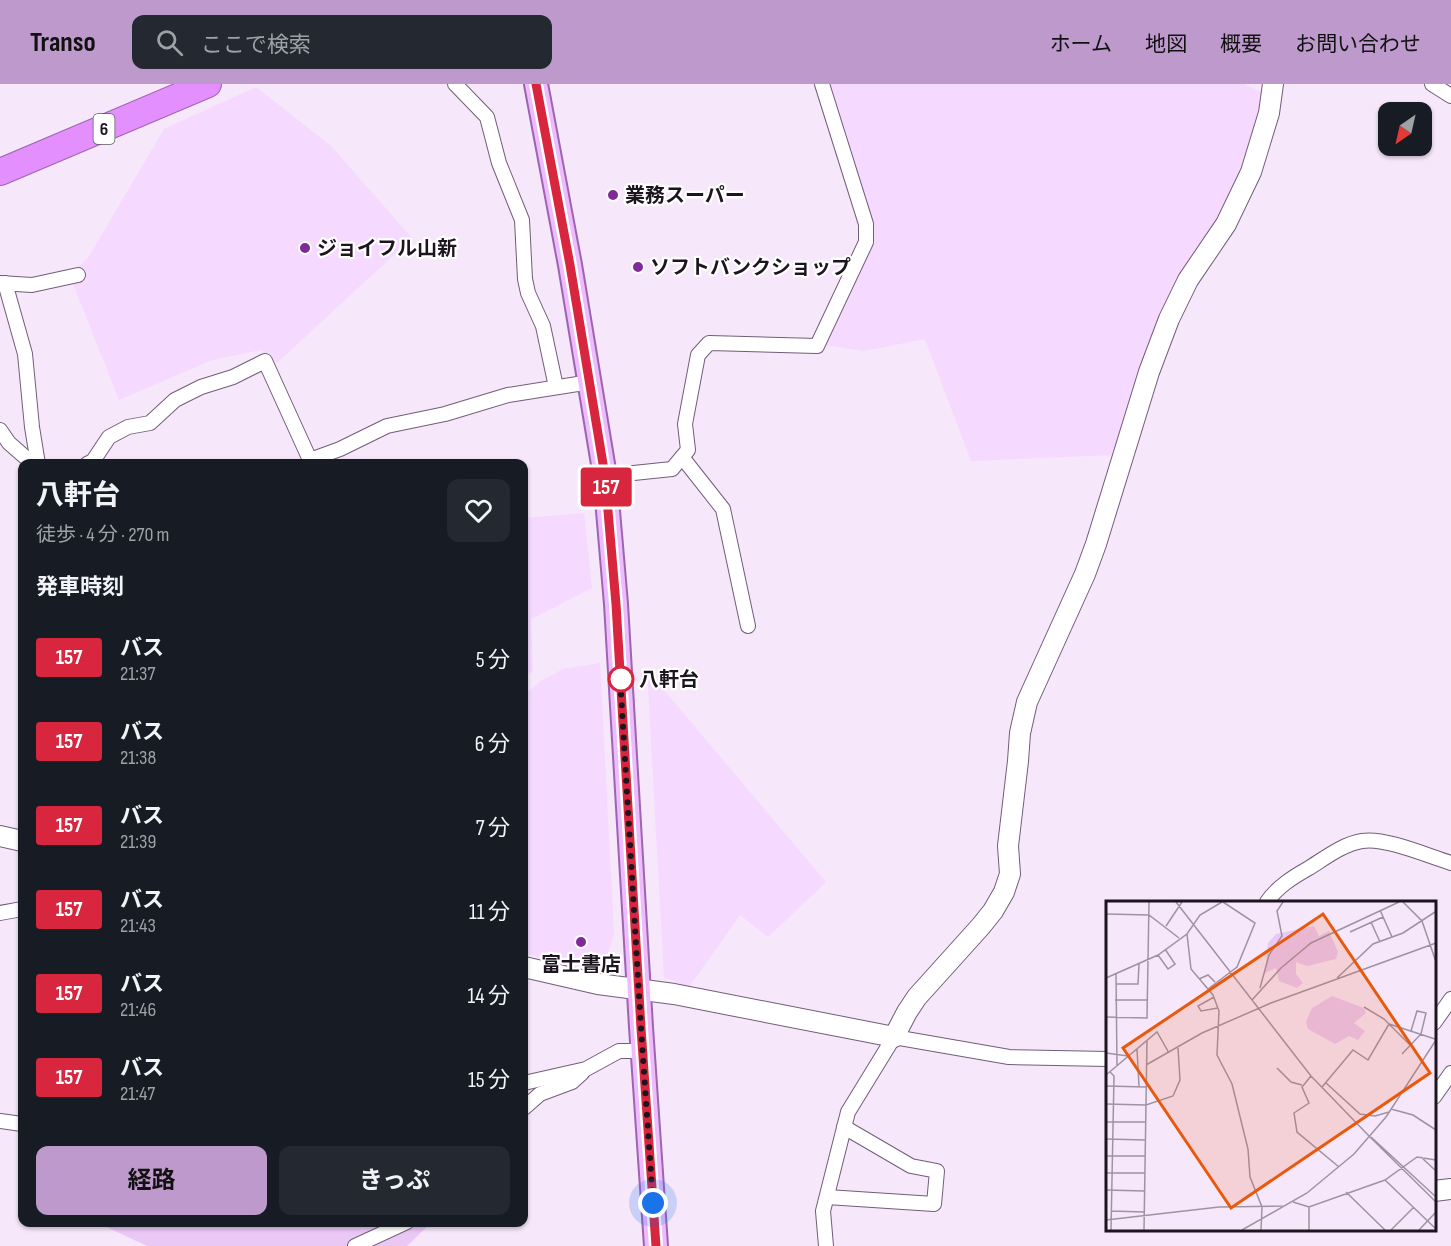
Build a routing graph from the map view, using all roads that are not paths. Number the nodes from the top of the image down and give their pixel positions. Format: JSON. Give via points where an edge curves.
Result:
{"nodes":[{"id":1,"x":208,"y":84,"type":"edge"},
{"id":2,"x":455,"y":84,"type":"edge"},
{"id":3,"x":536,"y":84,"type":"edge"},
{"id":4,"x":822,"y":84,"type":"edge"},
{"id":5,"x":1273,"y":84,"type":"edge"},
{"id":6,"x":1432,"y":84,"type":"edge"},
{"id":7,"x":1451,"y":96,"type":"edge"},
{"id":8,"x":0,"y":172,"type":"edge"},
{"id":9,"x":78,"y":275,"type":"dead end"},
{"id":10,"x":3,"y":283,"type":"edge"},
{"id":11,"x":590,"y":382,"type":"junction"},
{"id":12,"x":556,"y":387,"type":"junction"},
{"id":13,"x":0,"y":430,"type":"edge"},
{"id":14,"x":682,"y":457,"type":"junction"},
{"id":15,"x":27,"y":459,"type":"edge"},
{"id":16,"x":37,"y":459,"type":"edge"},
{"id":17,"x":94,"y":459,"type":"edge"},
{"id":18,"x":310,"y":459,"type":"edge"},
{"id":19,"x":313,"y":459,"type":"edge"},
{"id":20,"x":605,"y":476,"type":"junction"},
{"id":21,"x":748,"y":626,"type":"dead end"},
{"id":22,"x":0,"y":836,"type":"edge"},
{"id":23,"x":18,"y":840,"type":"edge"},
{"id":24,"x":1451,"y":863,"type":"edge"},
{"id":25,"x":1267,"y":901,"type":"edge"},
{"id":26,"x":18,"y":910,"type":"edge"},
{"id":27,"x":0,"y":914,"type":"edge"},
{"id":28,"x":528,"y":968,"type":"edge"},
{"id":29,"x":638,"y":988,"type":"junction"},
{"id":30,"x":1451,"y":999,"type":"edge"},
{"id":31,"x":1436,"y":1020,"type":"edge"},
{"id":32,"x":894,"y":1037,"type":"junction"},
{"id":33,"x":642,"y":1051,"type":"junction"},
{"id":34,"x":1106,"y":1059,"type":"edge"},
{"id":35,"x":586,"y":1070,"type":"junction"},
{"id":36,"x":1443,"y":1078,"type":"edge"},
{"id":37,"x":528,"y":1082,"type":"edge"},
{"id":38,"x":1436,"y":1093,"type":"edge"},
{"id":39,"x":528,"y":1104,"type":"edge"},
{"id":40,"x":0,"y":1121,"type":"edge"},
{"id":41,"x":18,"y":1123,"type":"edge"},
{"id":42,"x":844,"y":1127,"type":"junction"},
{"id":43,"x":1451,"y":1189,"type":"edge"},
{"id":44,"x":1436,"y":1191,"type":"edge"},
{"id":45,"x":827,"y":1197,"type":"junction"},
{"id":46,"x":396,"y":1227,"type":"edge"},
{"id":47,"x":355,"y":1246,"type":"edge"},
{"id":48,"x":656,"y":1246,"type":"edge"},
{"id":49,"x":826,"y":1246,"type":"edge"}],
"edges":[{"from":1,"to":8,"type":"highway","number":"6"},
{"from":2,"to":12,"type":"street","via":[[487,117],[499,164],[522,220],[525,279],[543,326]]},
{"from":3,"to":11,"type":"main road"},
{"from":4,"to":14,"type":"street","via":[[866,224],[866,242],[818,346],[709,343],[698,355],[685,424],[688,450]]},
{"from":5,"to":32,"type":"street","via":[[1251,172],[1226,224],[1188,280],[1169,319],[1096,544],[1027,702],[1008,846],[1010,874],[1004,892],[987,918],[917,997]]},
{"from":6,"to":7,"type":"street"},
{"from":9,"to":10,"type":"street","via":[[32,285]]},
{"from":10,"to":16,"type":"street","via":[[25,354]]},
{"from":11,"to":12,"type":"street"},
{"from":11,"to":20,"type":"main road"},
{"from":12,"to":19,"type":"street","via":[[387,426]]},
{"from":13,"to":15,"type":"street"},
{"from":14,"to":20,"type":"street","via":[[672,469]]},
{"from":14,"to":21,"type":"street","via":[[723,509]]},
{"from":17,"to":18,"type":"street","via":[[109,436],[150,423],[175,400],[265,361]]},
{"from":20,"to":29,"type":"main road"},
{"from":22,"to":23,"type":"street"},
{"from":24,"to":25,"type":"street","via":[[1381,841],[1362,841],[1341,848],[1293,878]]},
{"from":26,"to":27,"type":"street"},
{"from":28,"to":29,"type":"street","via":[[598,984]]},
{"from":29,"to":32,"type":"street"},
{"from":29,"to":33,"type":"main road"},
{"from":30,"to":31,"type":"street"},
{"from":32,"to":34,"type":"street","via":[[1009,1057]]},
{"from":32,"to":42,"type":"street","via":[[852,1104]]},
{"from":33,"to":35,"type":"street","via":[[619,1051]]},
{"from":33,"to":48,"type":"main road"},
{"from":35,"to":37,"type":"street"},
{"from":35,"to":39,"type":"street","via":[[572,1082],[540,1094]]},
{"from":36,"to":38,"type":"street"},
{"from":40,"to":41,"type":"street"},
{"from":42,"to":45,"type":"street"},
{"from":42,"to":45,"type":"street","via":[[911,1166],[937,1171],[934,1204]]},
{"from":43,"to":44,"type":"street"},
{"from":45,"to":49,"type":"street","via":[[823,1211]]},
{"from":46,"to":47,"type":"street"}]}
